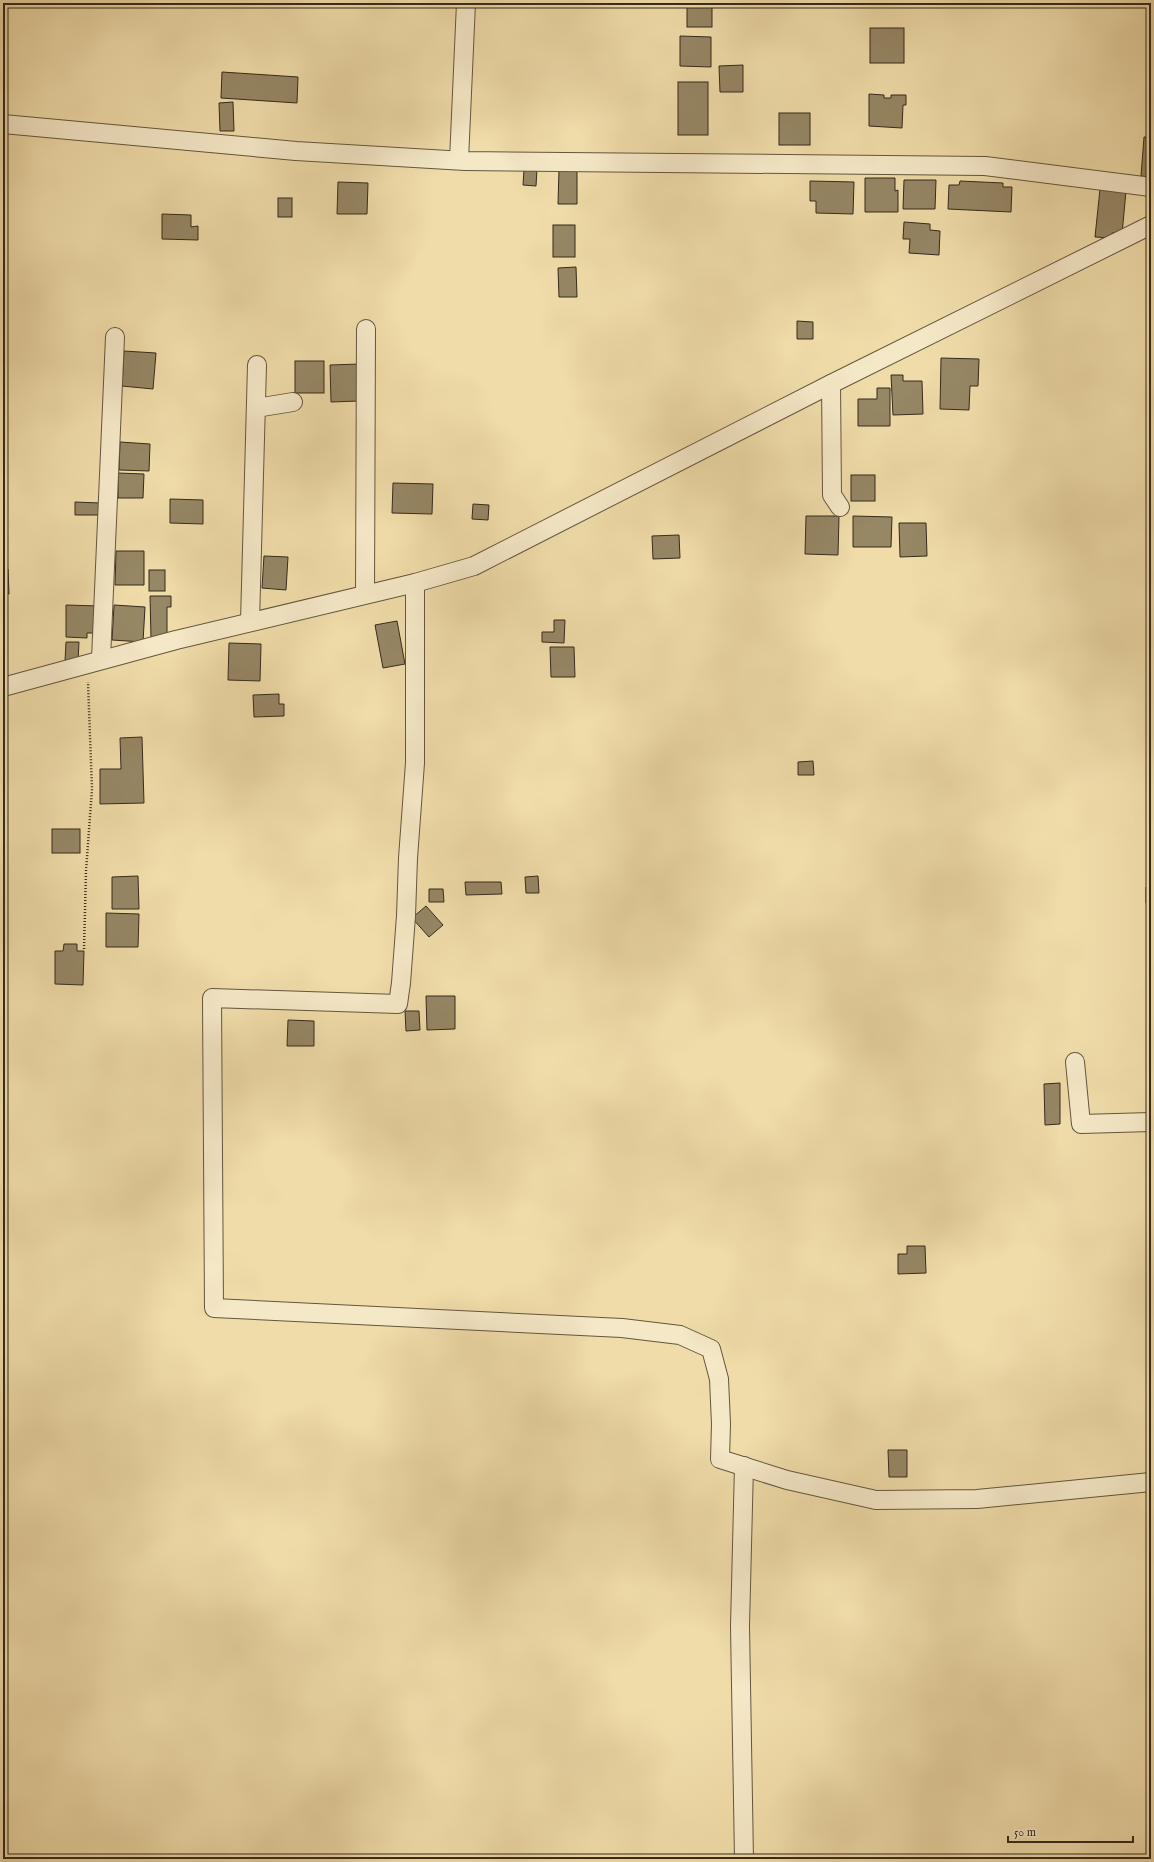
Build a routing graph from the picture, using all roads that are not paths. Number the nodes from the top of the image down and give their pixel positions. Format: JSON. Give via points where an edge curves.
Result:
{"nodes":[{"id":1,"x":466,"y":3,"type":"edge"},
{"id":2,"x":3,"y":124,"type":"edge"},
{"id":3,"x":458,"y":160,"type":"junction"},
{"id":4,"x":1151,"y":187,"type":"edge"},
{"id":5,"x":1151,"y":225,"type":"edge"},
{"id":6,"x":366,"y":329,"type":"dead end"},
{"id":7,"x":114,"y":337,"type":"dead end"},
{"id":8,"x":257,"y":365,"type":"dead end"},
{"id":9,"x":831,"y":384,"type":"junction"},
{"id":10,"x":293,"y":402,"type":"dead end"},
{"id":11,"x":256,"y":408,"type":"junction"},
{"id":12,"x":840,"y":507,"type":"dead end"},
{"id":13,"x":414,"y":583,"type":"junction"},
{"id":14,"x":365,"y":594,"type":"junction"},
{"id":15,"x":250,"y":622,"type":"junction"},
{"id":16,"x":94,"y":661,"type":"junction"},
{"id":17,"x":3,"y":686,"type":"edge"},
{"id":18,"x":1075,"y":1062,"type":"dead end"},
{"id":19,"x":1151,"y":1122,"type":"edge"},
{"id":20,"x":744,"y":1466,"type":"junction"},
{"id":21,"x":1151,"y":1482,"type":"edge"},
{"id":22,"x":744,"y":1859,"type":"edge"}],
"edges":[{"from":1,"to":3,"type":"street"},
{"from":2,"to":3,"type":"street","via":[[296,151]]},
{"from":3,"to":4,"type":"street","via":[[985,166]]},
{"from":5,"to":9,"type":"street"},
{"from":6,"to":14,"type":"street"},
{"from":7,"to":16,"type":"street"},
{"from":8,"to":11,"type":"street"},
{"from":9,"to":12,"type":"street","via":[[832,495]]},
{"from":9,"to":13,"type":"street","via":[[474,566]]},
{"from":10,"to":11,"type":"street"},
{"from":11,"to":15,"type":"street"},
{"from":13,"to":14,"type":"street"},
{"from":13,"to":20,"type":"street","via":[[415,763],[398,1004],[212,998],[214,1308],[584,1325],[680,1335],[711,1350],[719,1379],[720,1459]]},
{"from":14,"to":15,"type":"street"},
{"from":15,"to":16,"type":"street"},
{"from":16,"to":17,"type":"street"},
{"from":18,"to":19,"type":"street","via":[[1081,1124]]},
{"from":20,"to":21,"type":"street","via":[[787,1480],[876,1500],[978,1499]]},
{"from":20,"to":22,"type":"street","via":[[740,1626]]}]}
